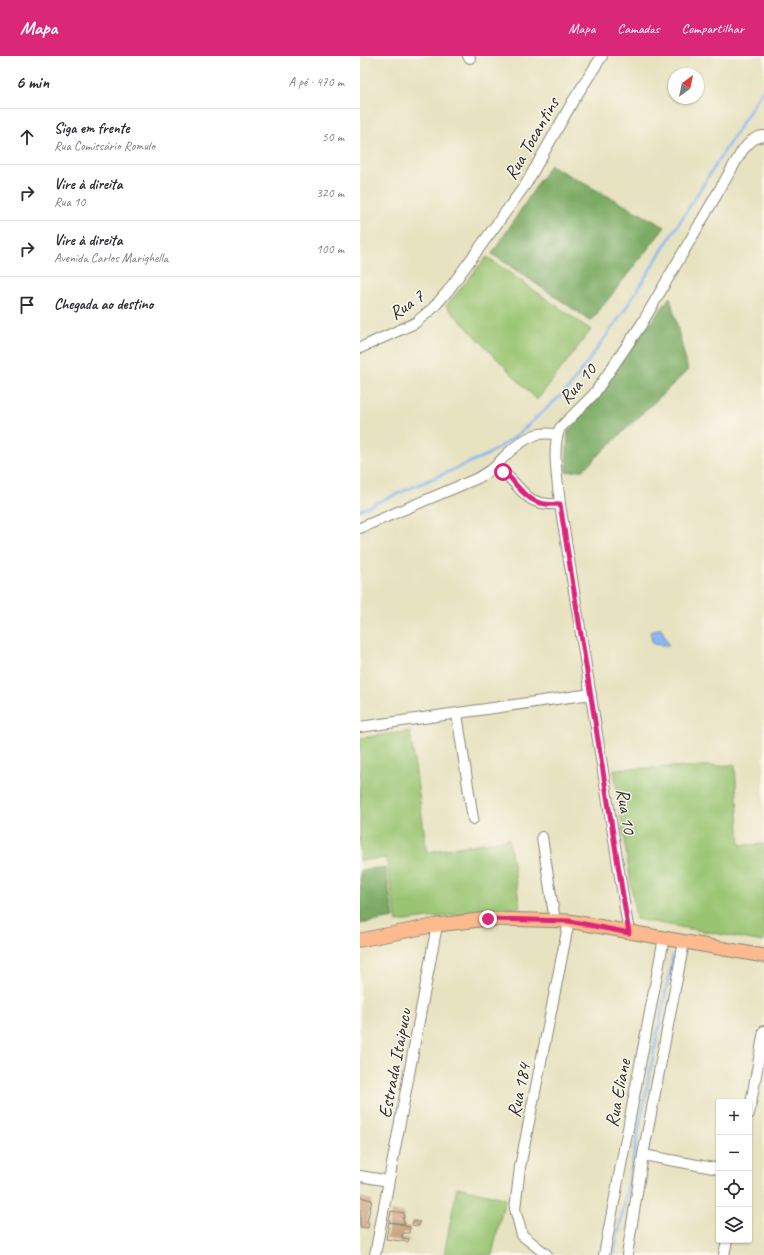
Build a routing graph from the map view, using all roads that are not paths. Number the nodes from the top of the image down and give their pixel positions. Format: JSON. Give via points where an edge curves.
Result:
{"nodes":[{"id":1,"x":602,"y":56,"type":"edge"},
{"id":2,"x":764,"y":136,"type":"edge"},
{"id":3,"x":447,"y":292,"type":"joint"},
{"id":4,"x":360,"y":348,"type":"edge"},
{"id":5,"x":557,"y":434,"type":"junction"},
{"id":6,"x":494,"y":468,"type":"junction"},
{"id":7,"x":560,"y":504,"type":"junction"},
{"id":8,"x":360,"y":528,"type":"edge"},
{"id":9,"x":591,"y":694,"type":"junction"},
{"id":10,"x":457,"y":714,"type":"junction"},
{"id":11,"x":360,"y":727,"type":"edge"},
{"id":12,"x":473,"y":819,"type":"dead end"},
{"id":13,"x":542,"y":836,"type":"dead end"},
{"id":14,"x":556,"y":921,"type":"junction"},
{"id":15,"x":569,"y":921,"type":"junction"},
{"id":16,"x":437,"y":925,"type":"junction"},
{"id":17,"x":629,"y":933,"type":"junction"},
{"id":18,"x":664,"y":938,"type":"junction"},
{"id":19,"x":360,"y":940,"type":"edge"},
{"id":20,"x":684,"y":942,"type":"junction"},
{"id":21,"x":764,"y":956,"type":"edge"},
{"id":22,"x":764,"y":1031,"type":"edge"},
{"id":23,"x":752,"y":1099,"type":"edge"},
{"id":24,"x":643,"y":1155,"type":"junction"},
{"id":25,"x":716,"y":1168,"type":"edge"},
{"id":26,"x":360,"y":1176,"type":"edge"},
{"id":27,"x":389,"y":1181,"type":"junction"},
{"id":28,"x":726,"y":1243,"type":"edge"},
{"id":29,"x":375,"y":1255,"type":"edge"},
{"id":30,"x":547,"y":1255,"type":"edge"},
{"id":31,"x":604,"y":1255,"type":"edge"},
{"id":32,"x":627,"y":1255,"type":"edge"},
{"id":33,"x":724,"y":1255,"type":"edge"}],
"edges":[{"from":1,"to":3,"type":"street","name":"Rua Tocantins","via":[[526,184]]},
{"from":2,"to":5,"type":"street","name":"Rua 10","via":[[750,141],[742,151],[641,325],[594,394],[564,423]]},
{"from":3,"to":4,"type":"street","name":"Rua 7","via":[[434,308],[415,323]]},
{"from":5,"to":6,"type":"street","via":[[536,435],[514,448]]},
{"from":5,"to":7,"type":"street","name":"Rua 10","via":[[555,446]]},
{"from":6,"to":7,"type":"street","via":[[508,475],[533,501],[547,505]]},
{"from":6,"to":8,"type":"street","via":[[478,478]]},
{"from":7,"to":9,"type":"street","name":"Rua 10"},
{"from":9,"to":10,"type":"street"},
{"from":9,"to":17,"type":"street","name":"Rua 10"},
{"from":10,"to":11,"type":"street"},
{"from":10,"to":12,"type":"street"},
{"from":13,"to":14,"type":"street"},
{"from":14,"to":15,"type":"main road"},
{"from":14,"to":16,"type":"main road","via":[[488,919]]},
{"from":15,"to":17,"type":"main road"},
{"from":15,"to":30,"type":"street","name":"Rua 184","via":[[520,1167],[515,1209],[522,1235]]},
{"from":16,"to":19,"type":"main road"},
{"from":16,"to":27,"type":"street","name":"Estrada Itaipucu"},
{"from":17,"to":18,"type":"main road"},
{"from":18,"to":20,"type":"main road"},
{"from":18,"to":31,"type":"street","name":"Rua Eliane"},
{"from":20,"to":21,"type":"main road"},
{"from":20,"to":24,"type":"street","name":"Rua Eliane"},
{"from":22,"to":23,"type":"street"},
{"from":24,"to":25,"type":"street"},
{"from":24,"to":32,"type":"street","name":"Rua Eliane"},
{"from":26,"to":27,"type":"street"},
{"from":27,"to":29,"type":"street","name":"Estrada Itaipucu"},
{"from":28,"to":33,"type":"street"}]}
